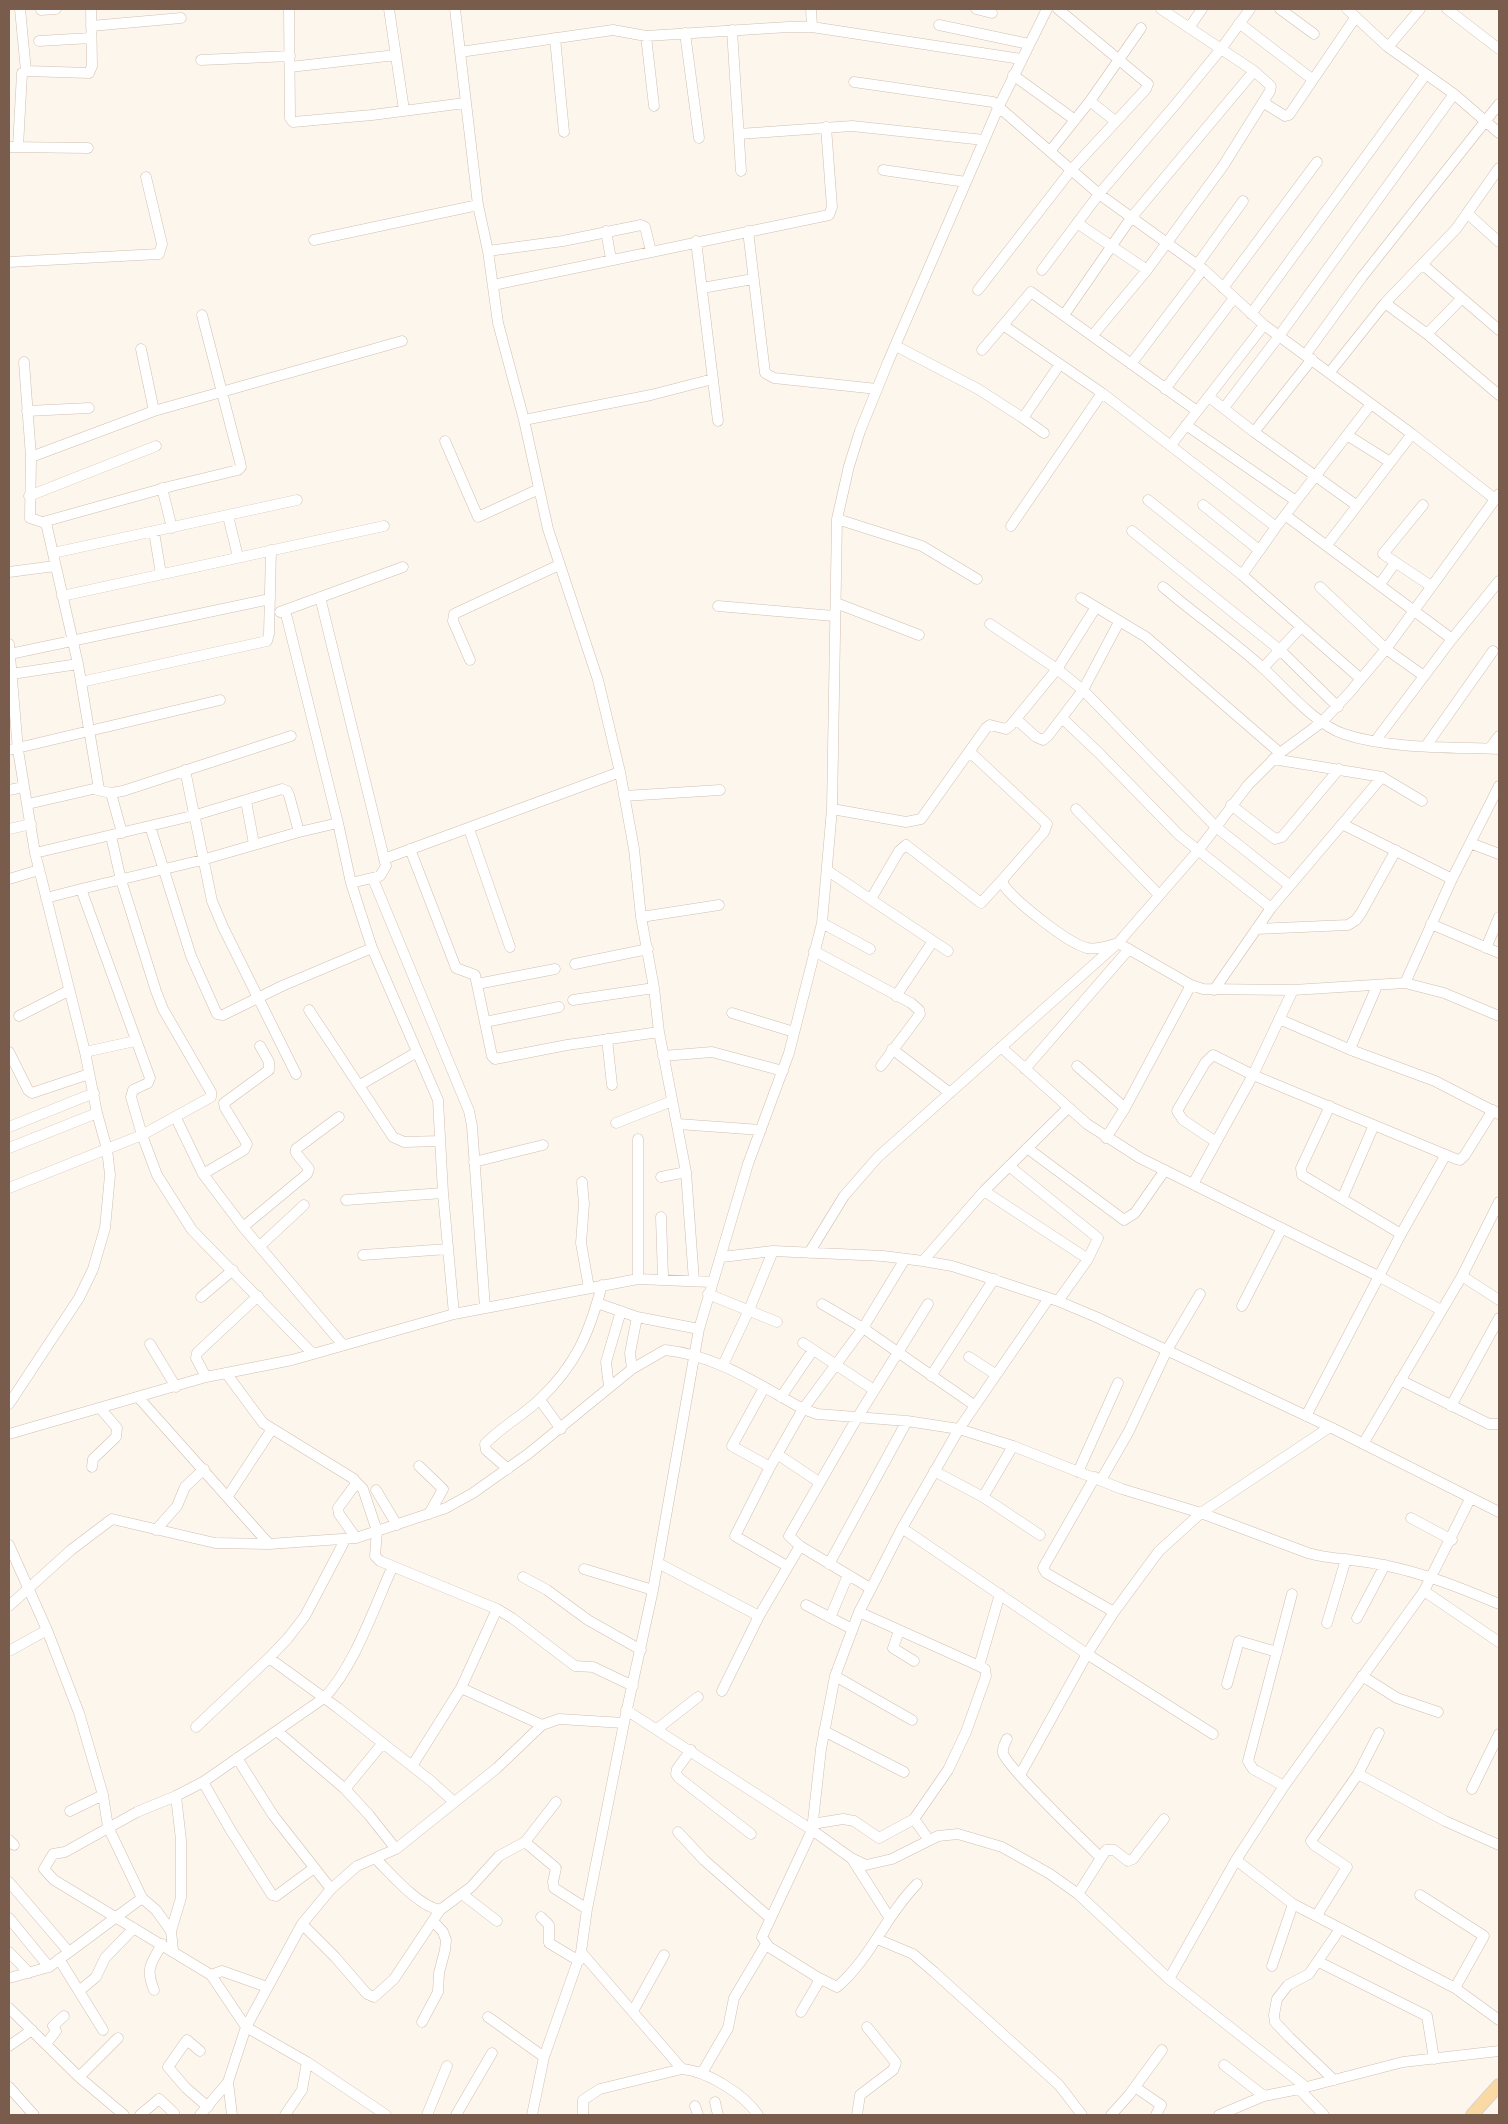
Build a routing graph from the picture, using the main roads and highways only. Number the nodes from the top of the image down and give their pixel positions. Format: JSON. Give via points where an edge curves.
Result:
{"nodes":[{"id":1,"x":1499,"y":2085,"type":"edge"},
{"id":2,"x":1472,"y":2115,"type":"edge"}],
"edges":[{"from":1,"to":2,"type":"main road"}]}
